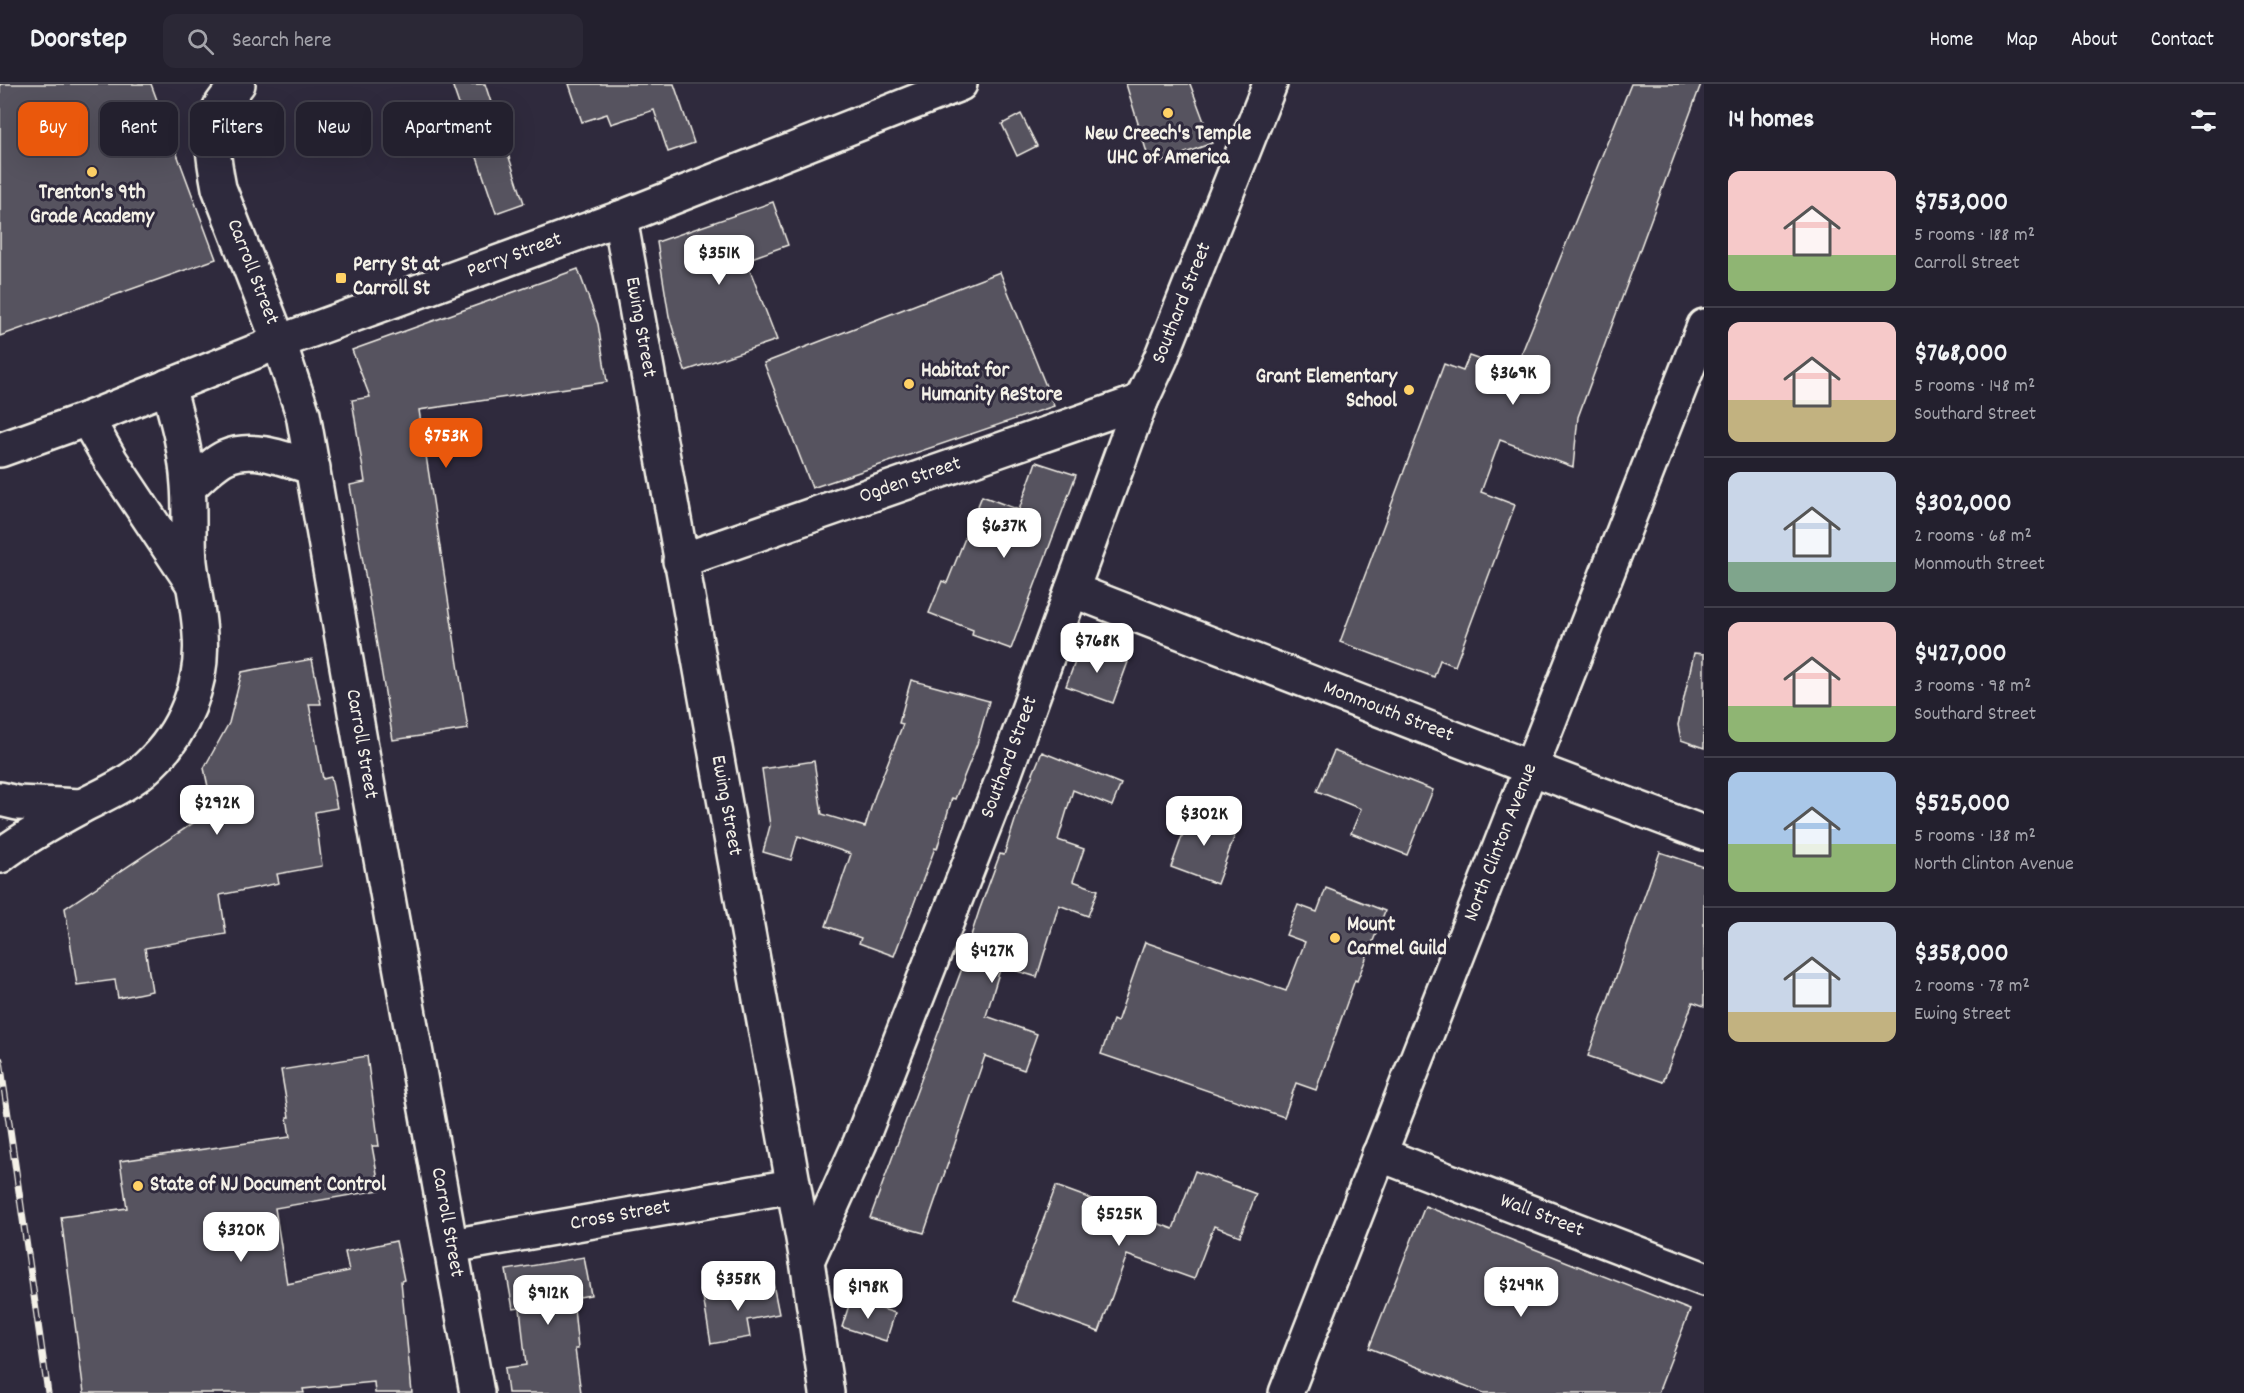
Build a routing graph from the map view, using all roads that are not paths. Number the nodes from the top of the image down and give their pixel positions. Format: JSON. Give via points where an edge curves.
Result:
{"nodes":[{"id":1,"x":960,"y":84,"type":"edge"},
{"id":2,"x":1270,"y":84,"type":"edge"},
{"id":3,"x":229,"y":96,"type":"edge"},
{"id":4,"x":620,"y":218,"type":"junction"},
{"id":5,"x":1704,"y":327,"type":"edge"},
{"id":6,"x":279,"y":342,"type":"junction"},
{"id":7,"x":168,"y":386,"type":"junction"},
{"id":8,"x":1141,"y":401,"type":"junction"},
{"id":9,"x":87,"y":419,"type":"junction"},
{"id":10,"x":0,"y":450,"type":"edge"},
{"id":11,"x":313,"y":468,"type":"junction"},
{"id":12,"x":189,"y":487,"type":"junction"},
{"id":13,"x":681,"y":561,"type":"junction"},
{"id":14,"x":194,"y":588,"type":"junction"},
{"id":15,"x":1072,"y":590,"type":"junction"},
{"id":16,"x":1531,"y":768,"type":"junction"},
{"id":17,"x":0,"y":799,"type":"edge"},
{"id":18,"x":81,"y":807,"type":"junction"},
{"id":19,"x":1704,"y":832,"type":"edge"},
{"id":20,"x":0,"y":856,"type":"edge"},
{"id":21,"x":1379,"y":1154,"type":"junction"},
{"id":22,"x":792,"y":1186,"type":"junction"},
{"id":23,"x":451,"y":1246,"type":"junction"},
{"id":24,"x":807,"y":1261,"type":"junction"},
{"id":25,"x":1704,"y":1280,"type":"edge"},
{"id":26,"x":477,"y":1393,"type":"edge"},
{"id":27,"x":828,"y":1393,"type":"edge"},
{"id":28,"x":1286,"y":1393,"type":"edge"}],
"edges":[{"from":1,"to":4,"type":"main road","name":"Perry Street"},
{"from":2,"to":8,"type":"main road","name":"Southard Street"},
{"from":3,"to":6,"type":"main road","name":"Carroll Street","via":[[213,132],[214,164],[219,188]]},
{"from":4,"to":6,"type":"main road","name":"Perry Street"},
{"from":4,"to":13,"type":"main road","name":"Ewing Street"},
{"from":5,"to":16,"type":"main road","name":"North Clinton Avenue"},
{"from":6,"to":7,"type":"main road","name":"Perry Street"},
{"from":6,"to":11,"type":"main road","name":"Carroll Street","via":[[303,414]]},
{"from":7,"to":9,"type":"main road","name":"Perry Street"},
{"from":7,"to":12,"type":"main road","via":[[184,443]]},
{"from":8,"to":13,"type":"main road","name":"Ogden Street"},
{"from":8,"to":15,"type":"main road","name":"Southard Street"},
{"from":9,"to":10,"type":"main road","name":"Perry Street"},
{"from":9,"to":14,"type":"main road"},
{"from":11,"to":12,"type":"main road","via":[[283,458],[239,453],[224,458]]},
{"from":11,"to":23,"type":"main road","name":"Carroll Street"},
{"from":12,"to":14,"type":"main road"},
{"from":13,"to":22,"type":"main road","name":"Ewing Street"},
{"from":14,"to":18,"type":"main road","via":[[200,663],[183,721],[169,744],[134,779]]},
{"from":15,"to":16,"type":"main road","name":"Monmouth Street"},
{"from":15,"to":24,"type":"main road","name":"Southard Street","via":[[864,1132]]},
{"from":16,"to":19,"type":"main road","name":"Monmouth Street"},
{"from":16,"to":21,"type":"main road","name":"North Clinton Avenue"},
{"from":17,"to":18,"type":"main road"},
{"from":18,"to":20,"type":"main road"},
{"from":21,"to":25,"type":"main road","name":"Wall Street"},
{"from":21,"to":28,"type":"main road","name":"North Clinton Avenue"},
{"from":22,"to":23,"type":"main road","name":"Cross Street"},
{"from":22,"to":24,"type":"main road","name":"Ewing Street"},
{"from":23,"to":26,"type":"main road","name":"Carroll Street"},
{"from":24,"to":27,"type":"main road","name":"Ewing Street"}]}
